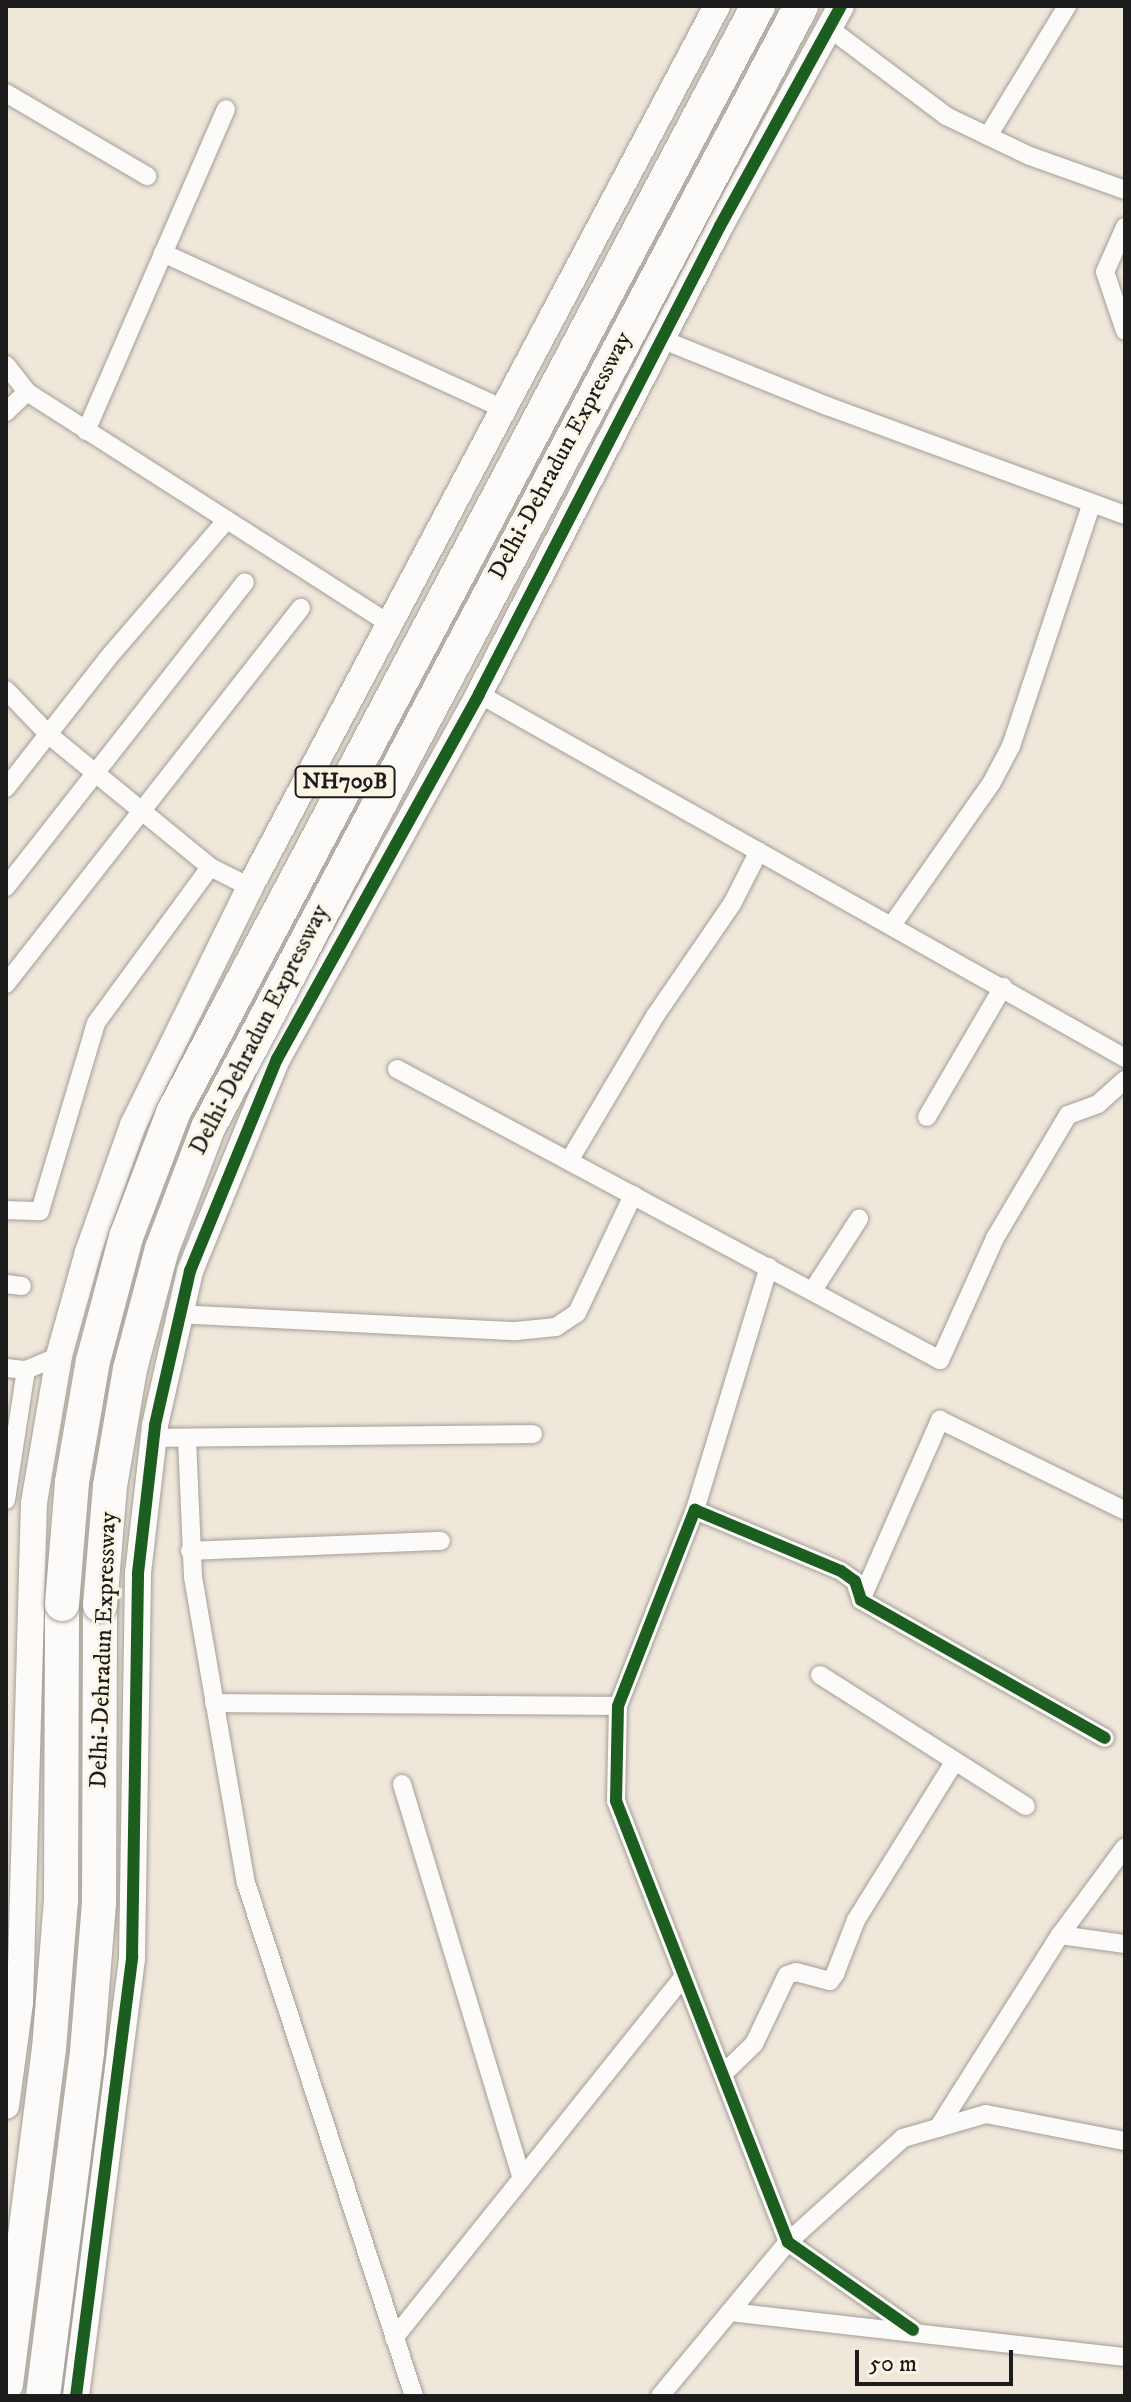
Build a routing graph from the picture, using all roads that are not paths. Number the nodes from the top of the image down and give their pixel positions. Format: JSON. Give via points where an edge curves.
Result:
{"nodes":[{"id":1,"x":717,"y":6,"type":"edge"},
{"id":2,"x":758,"y":6,"type":"edge"},
{"id":3,"x":801,"y":6,"type":"edge"},
{"id":4,"x":1067,"y":6,"type":"edge"},
{"id":5,"x":835,"y":17,"type":"edge"},
{"id":6,"x":6,"y":93,"type":"edge"},
{"id":7,"x":226,"y":109,"type":"dead end"},
{"id":8,"x":988,"y":136,"type":"junction"},
{"id":9,"x":147,"y":176,"type":"dead end"},
{"id":10,"x":1125,"y":190,"type":"edge"},
{"id":11,"x":1125,"y":227,"type":"edge"},
{"id":12,"x":163,"y":253,"type":"junction"},
{"id":13,"x":1125,"y":331,"type":"edge"},
{"id":14,"x":661,"y":339,"type":"junction"},
{"id":15,"x":6,"y":365,"type":"edge"},
{"id":16,"x":27,"y":392,"type":"junction"},
{"id":17,"x":501,"y":408,"type":"junction"},
{"id":18,"x":6,"y":412,"type":"edge"},
{"id":19,"x":86,"y":431,"type":"junction"},
{"id":20,"x":1092,"y":503,"type":"junction"},
{"id":21,"x":1125,"y":515,"type":"edge"},
{"id":22,"x":225,"y":522,"type":"junction"},
{"id":23,"x":245,"y":582,"type":"dead end"},
{"id":24,"x":301,"y":608,"type":"dead end"},
{"id":25,"x":390,"y":624,"type":"junction"},
{"id":26,"x":6,"y":690,"type":"edge"},
{"id":27,"x":479,"y":694,"type":"junction"},
{"id":28,"x":49,"y":735,"type":"junction"},
{"id":29,"x":96,"y":773,"type":"junction"},
{"id":30,"x":6,"y":788,"type":"edge"},
{"id":31,"x":143,"y":812,"type":"junction"},
{"id":32,"x":759,"y":851,"type":"junction"},
{"id":33,"x":210,"y":867,"type":"junction"},
{"id":34,"x":6,"y":887,"type":"edge"},
{"id":35,"x":250,"y":887,"type":"junction"},
{"id":36,"x":892,"y":925,"type":"junction"},
{"id":37,"x":6,"y":984,"type":"edge"},
{"id":38,"x":1003,"y":987,"type":"junction"},
{"id":39,"x":1125,"y":1058,"type":"edge"},
{"id":40,"x":397,"y":1069,"type":"dead end"},
{"id":41,"x":1125,"y":1080,"type":"edge"},
{"id":42,"x":927,"y":1117,"type":"dead end"},
{"id":43,"x":569,"y":1161,"type":"junction"},
{"id":44,"x":633,"y":1195,"type":"junction"},
{"id":45,"x":6,"y":1210,"type":"edge"},
{"id":46,"x":859,"y":1219,"type":"dead end"},
{"id":47,"x":769,"y":1267,"type":"junction"},
{"id":48,"x":813,"y":1290,"type":"junction"},
{"id":49,"x":176,"y":1314,"type":"junction"},
{"id":50,"x":59,"y":1356,"type":"junction"},
{"id":51,"x":6,"y":1368,"type":"edge"},
{"id":52,"x":26,"y":1370,"type":"junction"},
{"id":53,"x":533,"y":1434,"type":"dead end"},
{"id":54,"x":11,"y":1436,"type":"edge"},
{"id":55,"x":154,"y":1438,"type":"junction"},
{"id":56,"x":187,"y":1439,"type":"junction"},
{"id":57,"x":6,"y":1500,"type":"edge"},
{"id":58,"x":695,"y":1510,"type":"junction"},
{"id":59,"x":1124,"y":1510,"type":"edge"},
{"id":60,"x":441,"y":1541,"type":"dead end"},
{"id":61,"x":190,"y":1551,"type":"junction"},
{"id":62,"x":861,"y":1600,"type":"junction"},
{"id":63,"x":820,"y":1675,"type":"dead end"},
{"id":64,"x":214,"y":1703,"type":"junction"},
{"id":65,"x":618,"y":1706,"type":"junction"},
{"id":66,"x":1105,"y":1738,"type":"dead end"},
{"id":67,"x":955,"y":1761,"type":"junction"},
{"id":68,"x":402,"y":1784,"type":"dead end"},
{"id":69,"x":1026,"y":1806,"type":"dead end"},
{"id":70,"x":1125,"y":1847,"type":"edge"},
{"id":71,"x":1060,"y":1935,"type":"junction"},
{"id":72,"x":1125,"y":1944,"type":"edge"},
{"id":73,"x":684,"y":1976,"type":"junction"},
{"id":74,"x":723,"y":2074,"type":"junction"},
{"id":75,"x":6,"y":2106,"type":"edge"},
{"id":76,"x":938,"y":2128,"type":"junction"},
{"id":77,"x":1125,"y":2141,"type":"edge"},
{"id":78,"x":522,"y":2178,"type":"junction"},
{"id":79,"x":788,"y":2242,"type":"junction"},
{"id":80,"x":730,"y":2312,"type":"junction"},
{"id":81,"x":913,"y":2330,"type":"junction"},
{"id":82,"x":394,"y":2338,"type":"junction"},
{"id":83,"x":1125,"y":2357,"type":"edge"},
{"id":84,"x":6,"y":2384,"type":"edge"},
{"id":85,"x":43,"y":2396,"type":"edge"},
{"id":86,"x":76,"y":2396,"type":"edge"},
{"id":87,"x":414,"y":2396,"type":"edge"},
{"id":88,"x":660,"y":2396,"type":"edge"}],
"edges":[{"from":1,"to":17,"type":"street"},
{"from":2,"to":84,"type":"highway","name":"Delhi-Dehradun Expressway","number":"NH709B","bridge":true,"via":[[201,1052],[126,1237],[93,1361],[65,1543],[61,1901],[49,2049]]},
{"from":3,"to":85,"type":"highway","name":"Delhi-Dehradun Expressway","number":"NH709B","bridge":true,"via":[[235,1069],[162,1249],[130,1369],[108,1501],[100,1605],[99,1903],[87,2052]]},
{"from":4,"to":8,"type":"street"},
{"from":5,"to":8,"type":"street","via":[[946,116]]},
{"from":5,"to":14,"type":"street"},
{"from":6,"to":9,"type":"street"},
{"from":7,"to":12,"type":"street"},
{"from":8,"to":10,"type":"street"},
{"from":11,"to":13,"type":"street","via":[[1105,272]]},
{"from":12,"to":17,"type":"street"},
{"from":12,"to":19,"type":"street"},
{"from":14,"to":20,"type":"street"},
{"from":14,"to":27,"type":"street"},
{"from":15,"to":16,"type":"street"},
{"from":16,"to":18,"type":"street"},
{"from":16,"to":19,"type":"street"},
{"from":17,"to":25,"type":"street"},
{"from":19,"to":22,"type":"street"},
{"from":20,"to":21,"type":"street"},
{"from":20,"to":36,"type":"street","via":[[1011,746],[992,782]]},
{"from":22,"to":25,"type":"street"},
{"from":22,"to":28,"type":"street"},
{"from":23,"to":29,"type":"street"},
{"from":24,"to":31,"type":"street"},
{"from":25,"to":27,"type":"street"},
{"from":25,"to":35,"type":"street"},
{"from":26,"to":28,"type":"street"},
{"from":27,"to":32,"type":"street"},
{"from":27,"to":49,"type":"street","via":[[277,1059],[223,1182]]},
{"from":28,"to":29,"type":"street"},
{"from":28,"to":30,"type":"street"},
{"from":29,"to":31,"type":"street"},
{"from":29,"to":34,"type":"street"},
{"from":31,"to":33,"type":"street"},
{"from":31,"to":37,"type":"street"},
{"from":32,"to":36,"type":"street"},
{"from":32,"to":43,"type":"street","via":[[732,904],[655,1016]]},
{"from":33,"to":35,"type":"street"},
{"from":33,"to":45,"type":"street","via":[[96,1023],[40,1211]]},
{"from":35,"to":50,"type":"street","via":[[133,1125],[88,1252]]},
{"from":36,"to":38,"type":"street"},
{"from":38,"to":39,"type":"street"},
{"from":38,"to":42,"type":"street"},
{"from":40,"to":43,"type":"street"},
{"from":41,"to":48,"type":"street","via":[[1098,1104],[1068,1115],[995,1238],[940,1360]]},
{"from":43,"to":44,"type":"street"},
{"from":44,"to":47,"type":"street"},
{"from":44,"to":49,"type":"street","via":[[577,1313],[556,1327],[516,1331]]},
{"from":46,"to":48,"type":"street"},
{"from":47,"to":48,"type":"street"},
{"from":47,"to":58,"type":"street"},
{"from":49,"to":55,"type":"street"},
{"from":50,"to":52,"type":"street"},
{"from":50,"to":75,"type":"street","via":[[34,1503],[20,2003]]},
{"from":51,"to":52,"type":"street"},
{"from":52,"to":54,"type":"street"},
{"from":53,"to":56,"type":"street"},
{"from":54,"to":57,"type":"street"},
{"from":55,"to":56,"type":"street"},
{"from":55,"to":86,"type":"street","via":[[138,1573],[132,1958]]},
{"from":56,"to":61,"type":"street"},
{"from":58,"to":62,"type":"street","via":[[841,1571],[855,1581]]},
{"from":58,"to":65,"type":"street"},
{"from":59,"to":62,"type":"street","via":[[940,1420]]},
{"from":60,"to":61,"type":"street"},
{"from":61,"to":64,"type":"street"},
{"from":62,"to":66,"type":"street"},
{"from":63,"to":67,"type":"street"},
{"from":64,"to":65,"type":"street"},
{"from":64,"to":82,"type":"street","via":[[246,1883]]},
{"from":65,"to":73,"type":"street","via":[[616,1801]]},
{"from":67,"to":69,"type":"street"},
{"from":67,"to":74,"type":"street","via":[[856,1920],[830,1981],[796,1972],[787,1975],[754,2044]]},
{"from":68,"to":78,"type":"street"},
{"from":70,"to":71,"type":"street"},
{"from":71,"to":72,"type":"street"},
{"from":71,"to":76,"type":"street"},
{"from":73,"to":74,"type":"street"},
{"from":73,"to":78,"type":"street"},
{"from":74,"to":79,"type":"street"},
{"from":76,"to":77,"type":"street","via":[[986,2114]]},
{"from":76,"to":79,"type":"street","via":[[903,2138]]},
{"from":78,"to":82,"type":"street"},
{"from":79,"to":80,"type":"street"},
{"from":79,"to":81,"type":"street"},
{"from":80,"to":81,"type":"street"},
{"from":80,"to":88,"type":"street"},
{"from":81,"to":83,"type":"street"},
{"from":82,"to":87,"type":"street"}]}
